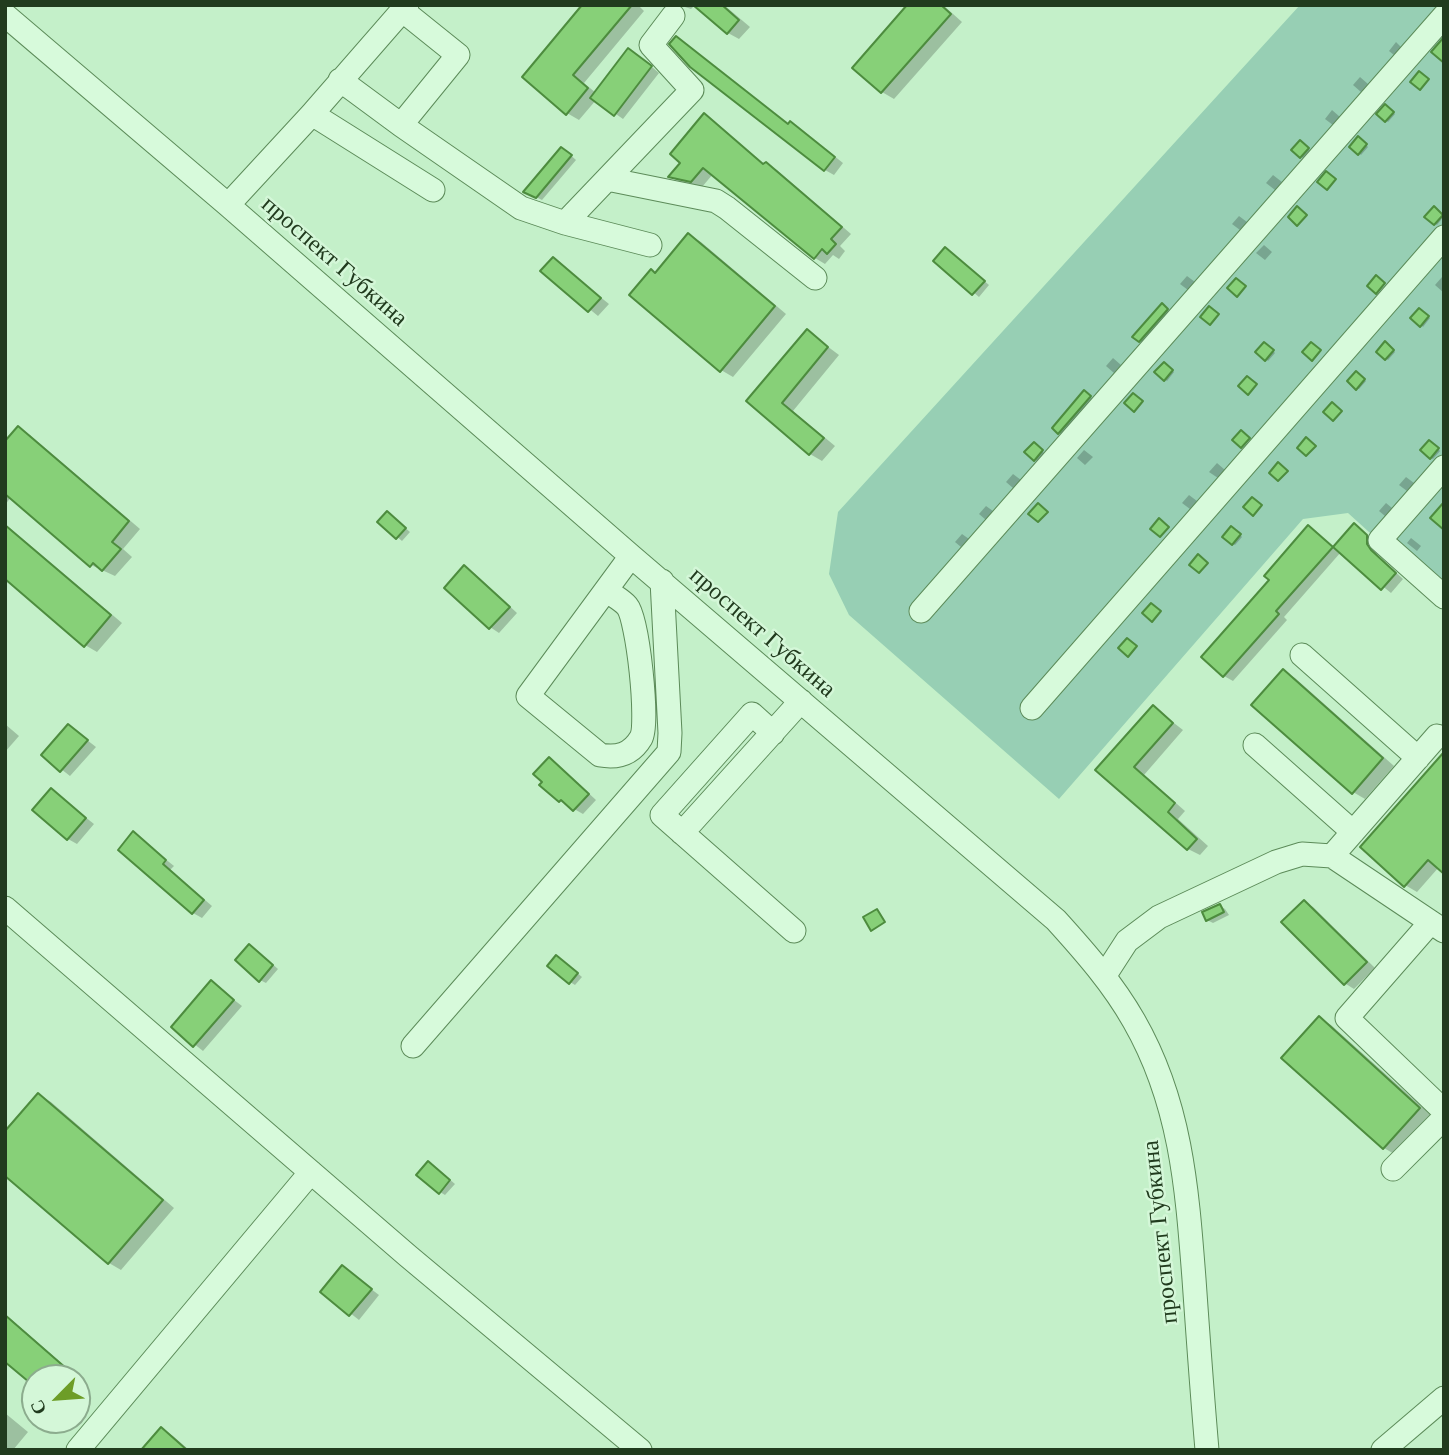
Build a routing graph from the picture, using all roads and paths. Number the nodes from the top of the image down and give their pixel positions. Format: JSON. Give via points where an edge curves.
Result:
{"nodes":[{"id":1,"x":405,"y":8,"type":"edge"},
{"id":2,"x":5,"y":15,"type":"edge"},
{"id":3,"x":673,"y":16,"type":"dead end"},
{"id":4,"x":1444,"y":16,"type":"edge"},
{"id":5,"x":340,"y":80,"type":"junction"},
{"id":6,"x":312,"y":114,"type":"junction"},
{"id":7,"x":401,"y":125,"type":"junction"},
{"id":8,"x":607,"y":178,"type":"junction"},
{"id":9,"x":433,"y":190,"type":"dead end"},
{"id":10,"x":229,"y":205,"type":"junction"},
{"id":11,"x":565,"y":223,"type":"junction"},
{"id":12,"x":1444,"y":237,"type":"edge"},
{"id":13,"x":650,"y":245,"type":"dead end"},
{"id":14,"x":816,"y":278,"type":"dead end"},
{"id":15,"x":1444,"y":467,"type":"edge"},
{"id":16,"x":631,"y":556,"type":"junction"},
{"id":17,"x":662,"y":581,"type":"junction"},
{"id":18,"x":606,"y":590,"type":"junction"},
{"id":19,"x":1444,"y":597,"type":"edge"},
{"id":20,"x":921,"y":611,"type":"dead end"},
{"id":21,"x":1302,"y":655,"type":"dead end"},
{"id":22,"x":801,"y":701,"type":"junction"},
{"id":23,"x":1032,"y":708,"type":"dead end"},
{"id":24,"x":1437,"y":736,"type":"dead end"},
{"id":25,"x":1255,"y":745,"type":"dead end"},
{"id":26,"x":1418,"y":758,"type":"junction"},
{"id":27,"x":1353,"y":832,"type":"junction"},
{"id":28,"x":1332,"y":856,"type":"junction"},
{"id":29,"x":5,"y":908,"type":"edge"},
{"id":30,"x":1437,"y":927,"type":"edge"},
{"id":31,"x":794,"y":931,"type":"dead end"},
{"id":32,"x":1105,"y":975,"type":"junction"},
{"id":33,"x":413,"y":1046,"type":"dead end"},
{"id":34,"x":1444,"y":1111,"type":"edge"},
{"id":35,"x":1444,"y":1118,"type":"edge"},
{"id":36,"x":1393,"y":1169,"type":"dead end"},
{"id":37,"x":311,"y":1172,"type":"junction"},
{"id":38,"x":1444,"y":1398,"type":"edge"},
{"id":39,"x":78,"y":1450,"type":"edge"},
{"id":40,"x":640,"y":1450,"type":"edge"},
{"id":41,"x":1207,"y":1450,"type":"edge"},
{"id":42,"x":1383,"y":1450,"type":"edge"}],
"edges":[{"from":1,"to":5,"type":"street"},
{"from":1,"to":7,"type":"street","via":[[458,55]]},
{"from":2,"to":10,"type":"street","name":"проспект Губкина"},
{"from":3,"to":8,"type":"street","via":[[651,45],[692,90]]},
{"from":4,"to":20,"type":"street"},
{"from":5,"to":6,"type":"street"},
{"from":5,"to":7,"type":"street"},
{"from":6,"to":9,"type":"street"},
{"from":6,"to":10,"type":"street"},
{"from":7,"to":11,"type":"street","via":[[522,208]]},
{"from":8,"to":11,"type":"street"},
{"from":8,"to":14,"type":"street","via":[[716,201]]},
{"from":10,"to":16,"type":"street","name":"проспект Губкина"},
{"from":11,"to":13,"type":"street"},
{"from":12,"to":23,"type":"street"},
{"from":15,"to":19,"type":"street","via":[[1380,540]]},
{"from":16,"to":17,"type":"street","name":"проспект Губкина"},
{"from":16,"to":18,"type":"street"},
{"from":17,"to":22,"type":"street","name":"проспект Губкина"},
{"from":17,"to":33,"type":"street","via":[[668,752]]},
{"from":18,"to":18,"type":"street","via":[[527,696],[600,755],[613,757],[631,751],[643,735],[642,666],[629,608]]},
{"from":21,"to":26,"type":"street"},
{"from":22,"to":31,"type":"street","via":[[773,733],[752,714],[662,815]]},
{"from":22,"to":32,"type":"street","name":"проспект Губкина","via":[[1056,920]]},
{"from":24,"to":26,"type":"street"},
{"from":25,"to":27,"type":"street"},
{"from":26,"to":27,"type":"street"},
{"from":27,"to":28,"type":"street"},
{"from":28,"to":30,"type":"street"},
{"from":28,"to":32,"type":"street","via":[[1302,855],[1276,862],[1159,917],[1127,941]]},
{"from":29,"to":37,"type":"street"},
{"from":30,"to":34,"type":"street","via":[[1347,1018]]},
{"from":32,"to":41,"type":"street","name":"проспект Губкина","via":[[1135,1023],[1163,1082],[1177,1127],[1186,1178]]},
{"from":35,"to":36,"type":"street"},
{"from":37,"to":39,"type":"street"},
{"from":37,"to":40,"type":"street"},
{"from":38,"to":42,"type":"street"}]}
